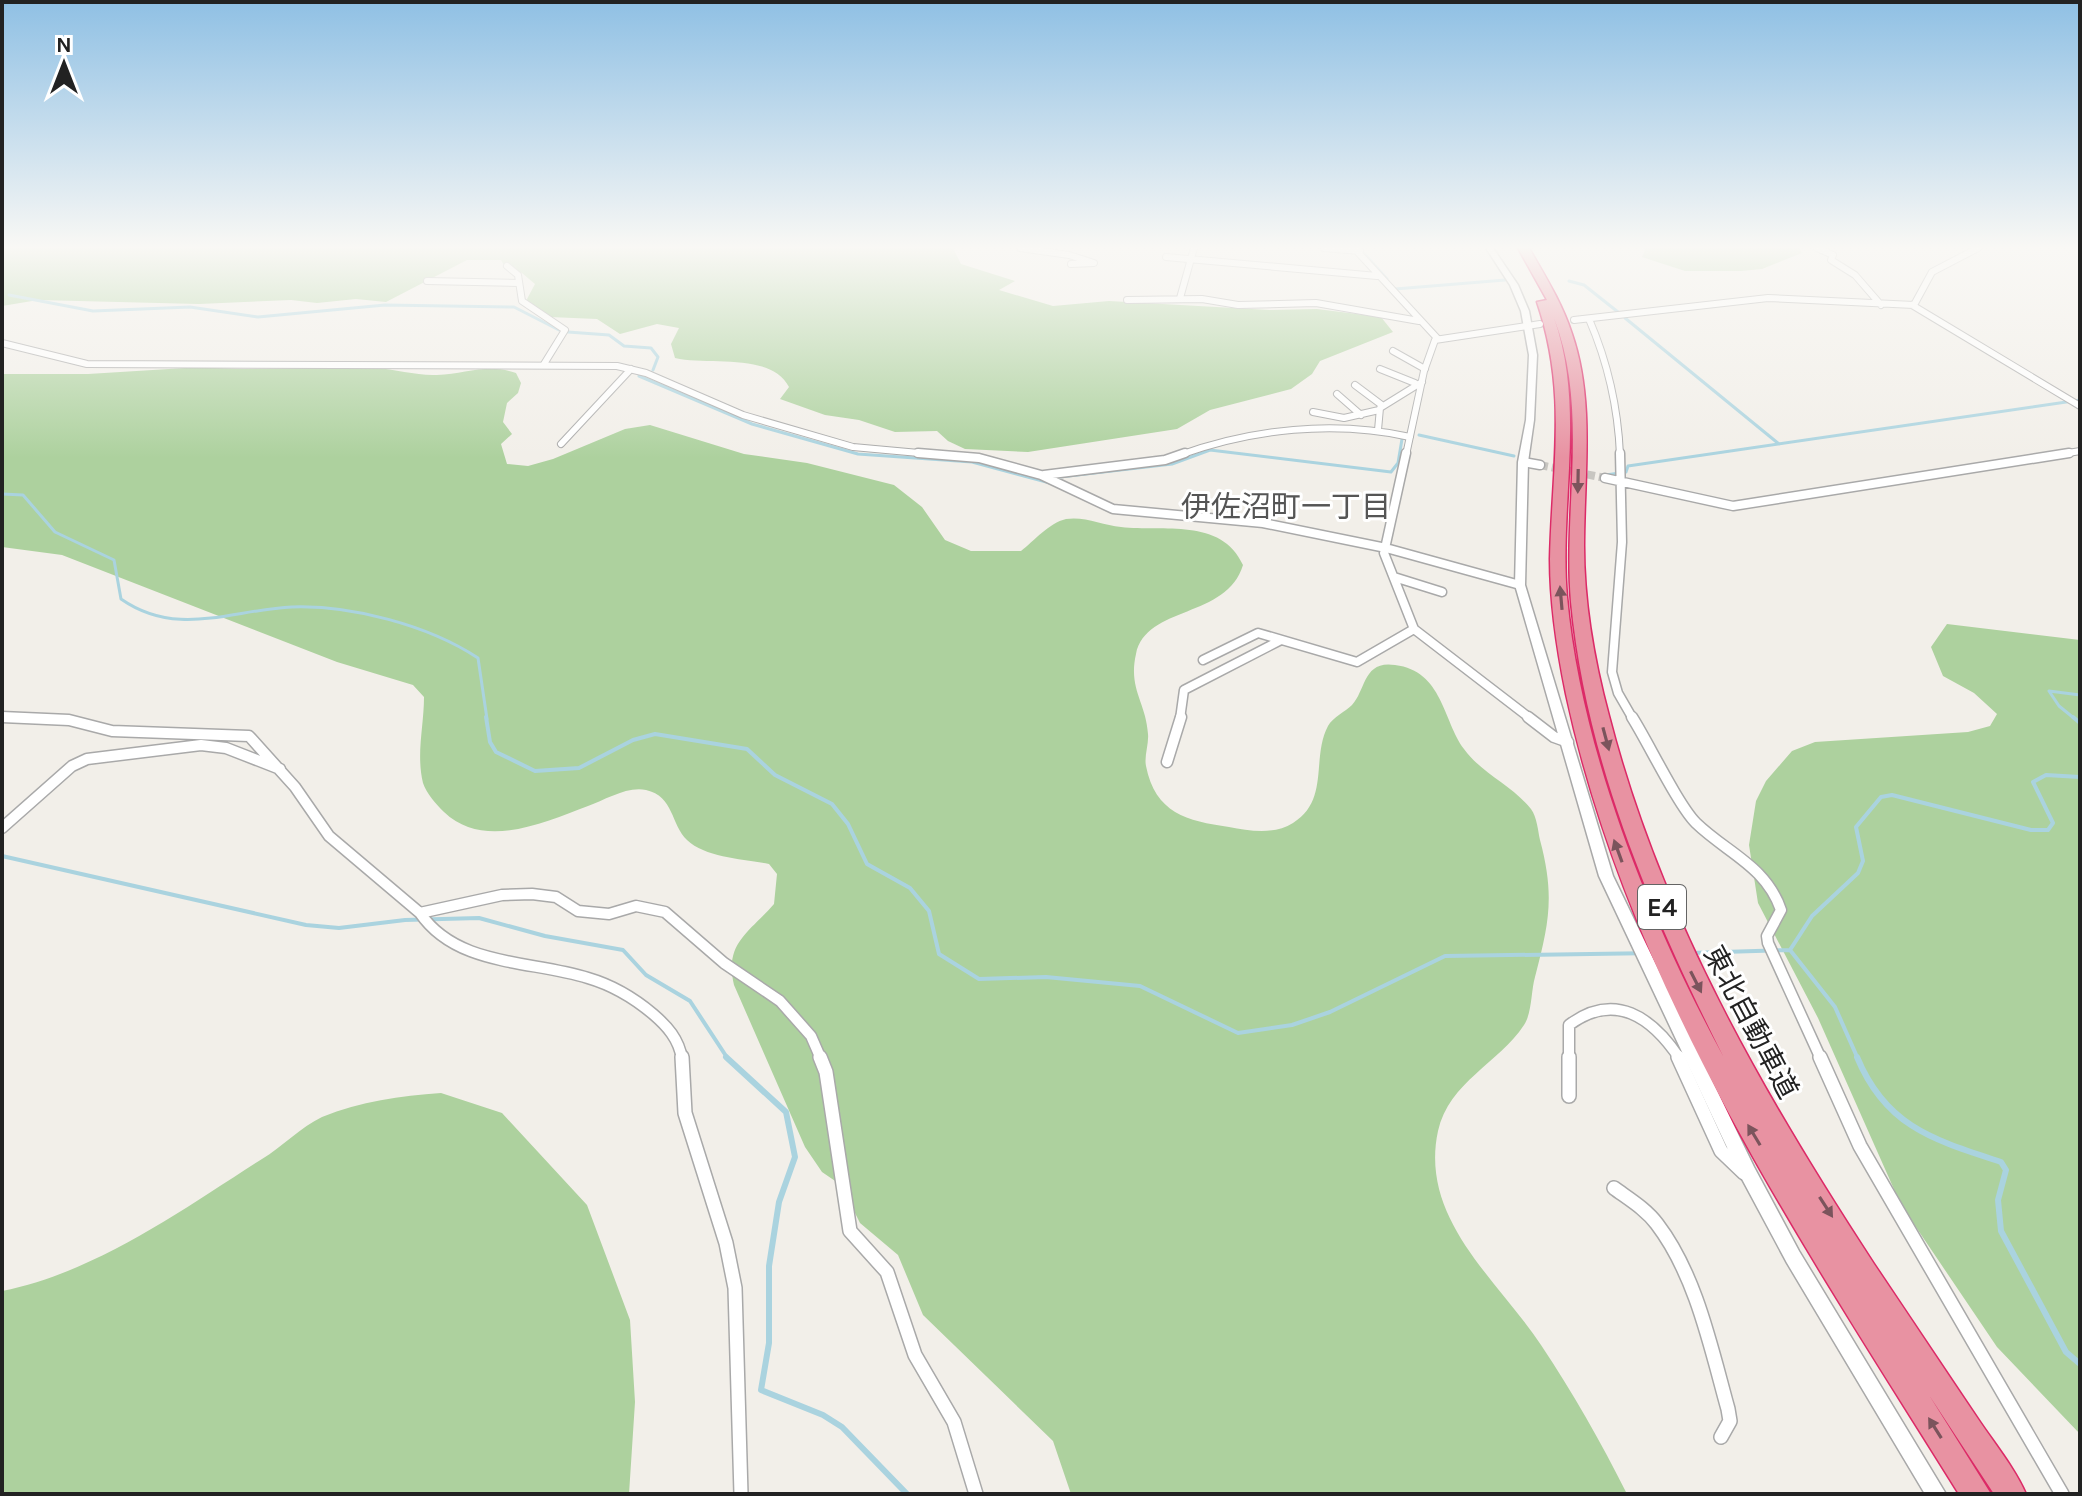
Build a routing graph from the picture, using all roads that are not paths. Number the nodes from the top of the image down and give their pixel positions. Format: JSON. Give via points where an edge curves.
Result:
{"nodes":[{"id":1,"x":545,"y":318,"type":"edge"},
{"id":2,"x":1401,"y":318,"type":"edge"},
{"id":3,"x":1416,"y":318,"type":"edge"},
{"id":4,"x":1530,"y":318,"type":"edge"},
{"id":5,"x":1548,"y":318,"type":"edge"},
{"id":6,"x":1562,"y":318,"type":"edge"},
{"id":7,"x":1599,"y":318,"type":"edge"},
{"id":8,"x":1933,"y":318,"type":"edge"},
{"id":9,"x":1589,"y":319,"type":"junction"},
{"id":10,"x":1574,"y":320,"type":"dead end"},
{"id":11,"x":1419,"y":321,"type":"junction"},
{"id":12,"x":1534,"y":325,"type":"junction"},
{"id":13,"x":1437,"y":338,"type":"junction"},
{"id":14,"x":2,"y":343,"type":"edge"},
{"id":15,"x":1393,"y":351,"type":"dead end"},
{"id":16,"x":544,"y":364,"type":"junction"},
{"id":17,"x":631,"y":369,"type":"junction"},
{"id":18,"x":1380,"y":369,"type":"dead end"},
{"id":19,"x":1425,"y":369,"type":"junction"},
{"id":20,"x":1418,"y":382,"type":"junction"},
{"id":21,"x":1355,"y":385,"type":"dead end"},
{"id":22,"x":1337,"y":394,"type":"dead end"},
{"id":23,"x":2078,"y":405,"type":"edge"},
{"id":24,"x":1381,"y":408,"type":"junction"},
{"id":25,"x":1313,"y":412,"type":"dead end"},
{"id":26,"x":1361,"y":415,"type":"junction"},
{"id":27,"x":1378,"y":430,"type":"junction"},
{"id":28,"x":1410,"y":437,"type":"junction"},
{"id":29,"x":561,"y":444,"type":"dead end"},
{"id":30,"x":919,"y":444,"type":"dead end"},
{"id":31,"x":2080,"y":451,"type":"edge"},
{"id":32,"x":923,"y":454,"type":"junction"},
{"id":33,"x":1523,"y":462,"type":"junction"},
{"id":34,"x":1540,"y":465,"type":"tunnel mouth"},
{"id":35,"x":1041,"y":475,"type":"junction"},
{"id":36,"x":1622,"y":476,"type":"junction"},
{"id":37,"x":1605,"y":478,"type":"tunnel mouth"},
{"id":38,"x":1386,"y":548,"type":"junction"},
{"id":39,"x":1394,"y":577,"type":"junction"},
{"id":40,"x":1520,"y":585,"type":"junction"},
{"id":41,"x":1442,"y":592,"type":"dead end"},
{"id":42,"x":1414,"y":629,"type":"junction"},
{"id":43,"x":1281,"y":640,"type":"junction"},
{"id":44,"x":1219,"y":651,"type":"junction"},
{"id":45,"x":1203,"y":660,"type":"dead end"},
{"id":46,"x":1236,"y":665,"type":"junction"},
{"id":47,"x":2,"y":717,"type":"edge"},
{"id":48,"x":1568,"y":742,"type":"junction"},
{"id":49,"x":1167,"y":762,"type":"dead end"},
{"id":50,"x":280,"y":769,"type":"junction"},
{"id":51,"x":2,"y":828,"type":"edge"},
{"id":52,"x":423,"y":918,"type":"junction"},
{"id":53,"x":1569,"y":1096,"type":"dead end"},
{"id":54,"x":1752,"y":1181,"type":"junction"},
{"id":55,"x":1614,"y":1188,"type":"dead end"},
{"id":56,"x":1721,"y":1437,"type":"dead end"},
{"id":57,"x":741,"y":1494,"type":"edge"},
{"id":58,"x":976,"y":1494,"type":"edge"},
{"id":59,"x":1936,"y":1494,"type":"edge"},
{"id":60,"x":1976,"y":1494,"type":"edge"},
{"id":61,"x":2011,"y":1494,"type":"edge"},
{"id":62,"x":2062,"y":1494,"type":"edge"}],
"edges":[{"from":1,"to":16,"type":"street","via":[[565,330]]},
{"from":2,"to":11,"type":"street"},
{"from":3,"to":11,"type":"street"},
{"from":4,"to":12,"type":"street"},
{"from":60,"to":5,"type":"highway","name":"東北自動車道","number":"E4","one_way":true,"via":[[1729,1093],[1636,900],[1595,779],[1565,634],[1558,564],[1566,413],[1562,363]]},
{"from":6,"to":61,"type":"highway","name":"東北自動車道","number":"E4","one_way":true,"via":[[1577,366],[1578,566],[1585,636],[1598,711],[1658,899],[1713,1016],[1800,1168]]},
{"from":7,"to":9,"type":"street"},
{"from":8,"to":23,"type":"street"},
{"from":9,"to":10,"type":"street"},
{"from":9,"to":36,"type":"street","via":[[1614,405]]},
{"from":11,"to":13,"type":"street"},
{"from":12,"to":13,"type":"street"},
{"from":12,"to":33,"type":"street"},
{"from":13,"to":19,"type":"street"},
{"from":14,"to":16,"type":"street","via":[[87,364]]},
{"from":15,"to":19,"type":"street"},
{"from":16,"to":17,"type":"street"},
{"from":17,"to":29,"type":"street"},
{"from":17,"to":32,"type":"street","via":[[800,433],[865,450]]},
{"from":18,"to":20,"type":"street"},
{"from":19,"to":20,"type":"street"},
{"from":20,"to":24,"type":"street"},
{"from":20,"to":28,"type":"street"},
{"from":21,"to":24,"type":"street"},
{"from":22,"to":26,"type":"street"},
{"from":24,"to":26,"type":"street"},
{"from":24,"to":27,"type":"street"},
{"from":25,"to":26,"type":"street","via":[[1344,418]]},
{"from":27,"to":28,"type":"street"},
{"from":27,"to":35,"type":"street","via":[[1256,432],[1165,460]]},
{"from":28,"to":38,"type":"street"},
{"from":30,"to":32,"type":"street"},
{"from":31,"to":36,"type":"street","via":[[1733,506]]},
{"from":32,"to":35,"type":"street","via":[[979,458]]},
{"from":33,"to":34,"type":"street"},
{"from":33,"to":40,"type":"street"},
{"from":35,"to":38,"type":"street","via":[[1113,509],[1250,521]]},
{"from":36,"to":37,"type":"street"},
{"from":36,"to":62,"type":"street","via":[[1612,672],[1618,693],[1695,822],[1750,862],[1776,895],[1781,910],[1768,943],[1836,1096]]},
{"from":38,"to":39,"type":"street"},
{"from":38,"to":40,"type":"street"},
{"from":39,"to":41,"type":"street"},
{"from":39,"to":42,"type":"street"},
{"from":40,"to":48,"type":"street"},
{"from":42,"to":43,"type":"street","via":[[1399,633],[1367,660],[1357,662]]},
{"from":42,"to":48,"type":"street","via":[[1554,737]]},
{"from":43,"to":44,"type":"street","via":[[1258,633]]},
{"from":43,"to":46,"type":"street"},
{"from":44,"to":45,"type":"street"},
{"from":44,"to":46,"type":"street"},
{"from":46,"to":49,"type":"street","via":[[1184,690]]},
{"from":47,"to":50,"type":"street","via":[[69,720],[112,731],[241,734]]},
{"from":48,"to":54,"type":"street","via":[[1606,876]]},
{"from":50,"to":51,"type":"street","via":[[215,745],[87,759],[72,766]]},
{"from":50,"to":52,"type":"street","via":[[329,836]]},
{"from":52,"to":57,"type":"street","via":[[461,947],[613,988],[677,1038],[685,1114],[722,1225],[735,1287],[735,1452]]},
{"from":52,"to":58,"type":"street","via":[[502,895],[556,897],[578,911],[609,914],[650,907],[665,912],[724,963],[780,1001],[811,1036],[826,1072],[850,1231],[887,1272],[915,1355],[954,1422]]},
{"from":53,"to":54,"type":"street","via":[[1569,1025],[1584,1011],[1619,1008],[1652,1028],[1677,1055],[1722,1153]]},
{"from":54,"to":59,"type":"street"},
{"from":55,"to":56,"type":"street","via":[[1657,1223],[1671,1245],[1704,1327],[1728,1409],[1730,1421]]}]}
